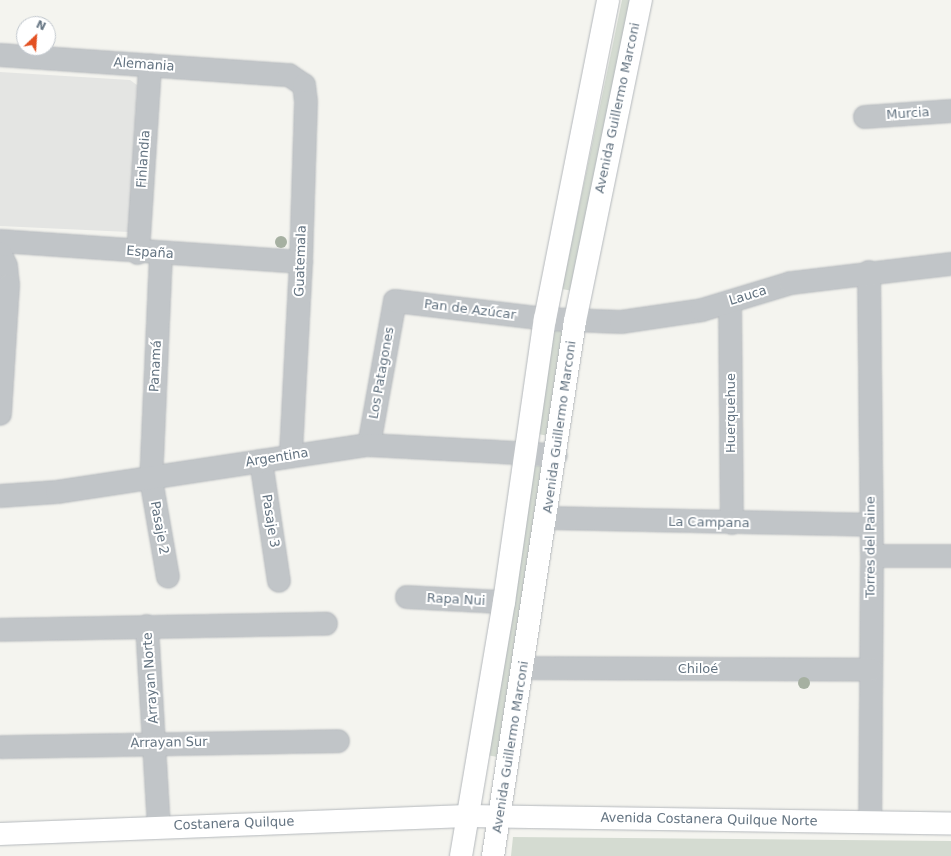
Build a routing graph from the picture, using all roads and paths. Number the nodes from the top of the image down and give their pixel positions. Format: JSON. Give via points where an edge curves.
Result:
{"nodes":[{"id":1,"x":608,"y":0,"type":"edge"},
{"id":2,"x":641,"y":0,"type":"edge"},
{"id":3,"x":0,"y":55,"type":"edge"},
{"id":4,"x":150,"y":65,"type":"junction"},
{"id":5,"x":289,"y":75,"type":"joint"},
{"id":6,"x":951,"y":111,"type":"edge"},
{"id":7,"x":865,"y":117,"type":"dead end"},
{"id":8,"x":0,"y":241,"type":"edge"},
{"id":9,"x":138,"y":252,"type":"junction"},
{"id":10,"x":0,"y":253,"type":"edge"},
{"id":11,"x":161,"y":254,"type":"junction"},
{"id":12,"x":301,"y":262,"type":"junction"},
{"id":13,"x":951,"y":264,"type":"edge"},
{"id":14,"x":869,"y":272,"type":"junction"},
{"id":15,"x":395,"y":300,"type":"joint"},
{"id":16,"x":730,"y":302,"type":"junction"},
{"id":17,"x":545,"y":319,"type":"junction"},
{"id":18,"x":575,"y":321,"type":"junction"},
{"id":19,"x":0,"y":414,"type":"edge"},
{"id":20,"x":369,"y":445,"type":"junction"},
{"id":21,"x":525,"y":453,"type":"junction"},
{"id":22,"x":556,"y":454,"type":"junction"},
{"id":23,"x":291,"y":456,"type":"junction"},
{"id":24,"x":261,"y":461,"type":"junction"},
{"id":25,"x":151,"y":479,"type":"junction"},
{"id":26,"x":0,"y":496,"type":"edge"},
{"id":27,"x":547,"y":518,"type":"junction"},
{"id":28,"x":732,"y":524,"type":"junction"},
{"id":29,"x":871,"y":525,"type":"junction"},
{"id":30,"x":872,"y":556,"type":"junction"},
{"id":31,"x":951,"y":556,"type":"edge"},
{"id":32,"x":168,"y":577,"type":"dead end"},
{"id":33,"x":279,"y":581,"type":"dead end"},
{"id":34,"x":407,"y":597,"type":"dead end"},
{"id":35,"x":504,"y":602,"type":"junction"},
{"id":36,"x":326,"y":624,"type":"dead end"},
{"id":37,"x":147,"y":626,"type":"junction"},
{"id":38,"x":0,"y":630,"type":"edge"},
{"id":39,"x":524,"y":668,"type":"junction"},
{"id":40,"x":871,"y":670,"type":"junction"},
{"id":41,"x":338,"y":741,"type":"dead end"},
{"id":42,"x":155,"y":743,"type":"junction"},
{"id":43,"x":2,"y":747,"type":"dead end"},
{"id":44,"x":467,"y":816,"type":"junction"},
{"id":45,"x":499,"y":816,"type":"junction"},
{"id":46,"x":870,"y":822,"type":"junction"},
{"id":47,"x":951,"y":824,"type":"edge"},
{"id":48,"x":159,"y":826,"type":"junction"},
{"id":49,"x":0,"y":834,"type":"edge"},
{"id":50,"x":461,"y":856,"type":"edge"},
{"id":51,"x":493,"y":856,"type":"edge"}],
"edges":[{"from":1,"to":17,"type":"main road"},
{"from":2,"to":18,"type":"main road","name":"Avenida Guillermo Marconi"},
{"from":3,"to":4,"type":"street","name":"Alemania"},
{"from":4,"to":5,"type":"street","name":"Alemania"},
{"from":4,"to":9,"type":"street","name":"Finlandia"},
{"from":5,"to":12,"type":"street","name":"Guatemala","via":[[304,85],[306,102]]},
{"from":6,"to":7,"type":"street","name":"Murcia"},
{"from":8,"to":9,"type":"street","name":"España"},
{"from":9,"to":11,"type":"street","name":"España"},
{"from":10,"to":19,"type":"street","via":[[6,266],[8,286]]},
{"from":11,"to":12,"type":"street","name":"España"},
{"from":11,"to":25,"type":"street","name":"Panamá"},
{"from":12,"to":23,"type":"street","name":"Guatemala"},
{"from":13,"to":14,"type":"street","name":"Lauca"},
{"from":14,"to":16,"type":"street","name":"Lauca","via":[[791,283]]},
{"from":14,"to":29,"type":"street","name":"Torres del Paine"},
{"from":15,"to":17,"type":"street","name":"Pan de Azúcar"},
{"from":15,"to":20,"type":"street","name":"Los Patagones"},
{"from":16,"to":18,"type":"street","name":"Lauca","via":[[702,310],[621,322]]},
{"from":16,"to":28,"type":"street","name":"Huerquehue"},
{"from":17,"to":18,"type":"street","name":"Lauca"},
{"from":17,"to":21,"type":"main road"},
{"from":18,"to":22,"type":"main road","name":"Avenida Guillermo Marconi"},
{"from":20,"to":21,"type":"street","name":"Argentina"},
{"from":20,"to":23,"type":"street","name":"Argentina"},
{"from":21,"to":22,"type":"street","name":"Argentina"},
{"from":21,"to":35,"type":"main road"},
{"from":22,"to":27,"type":"main road","name":"Avenida Guillermo Marconi"},
{"from":23,"to":24,"type":"street","name":"Argentina"},
{"from":24,"to":25,"type":"street","name":"Argentina"},
{"from":24,"to":33,"type":"street","name":"Pasaje 3"},
{"from":25,"to":26,"type":"street","name":"Argentina","via":[[57,492]]},
{"from":25,"to":32,"type":"street","name":"Pasaje 2"},
{"from":27,"to":28,"type":"street","name":"La Campana"},
{"from":27,"to":39,"type":"main road","name":"Avenida Guillermo Marconi"},
{"from":28,"to":29,"type":"street","name":"La Campana"},
{"from":29,"to":30,"type":"street","name":"Torres del Paine"},
{"from":30,"to":31,"type":"street"},
{"from":30,"to":40,"type":"street","name":"Torres del Paine"},
{"from":34,"to":35,"type":"street","name":"Rapa Nui"},
{"from":35,"to":44,"type":"main road"},
{"from":36,"to":37,"type":"street","name":"Arrayan Norte"},
{"from":37,"to":38,"type":"street","name":"Arrayan Norte"},
{"from":37,"to":42,"type":"street","name":"Arrayan Norte"},
{"from":39,"to":40,"type":"street","name":"Chiloé"},
{"from":39,"to":45,"type":"main road","name":"Avenida Guillermo Marconi"},
{"from":40,"to":46,"type":"street","name":"Torres del Paine"},
{"from":41,"to":42,"type":"street","name":"Arrayan Sur"},
{"from":42,"to":43,"type":"street","name":"Arrayan Sur"},
{"from":42,"to":48,"type":"street","name":"Arrayan Norte"},
{"from":44,"to":45,"type":"main road","name":"Avenida Costanera Quilque Norte"},
{"from":44,"to":48,"type":"main road","name":"Costanera Quilque"},
{"from":44,"to":50,"type":"main road"},
{"from":45,"to":46,"type":"main road","name":"Avenida Costanera Quilque Norte"},
{"from":45,"to":51,"type":"main road","name":"Avenida Guillermo Marconi"},
{"from":46,"to":47,"type":"main road","name":"Avenida Costanera Quilque Norte"},
{"from":48,"to":49,"type":"main road","name":"Costanera Quilque"}]}
